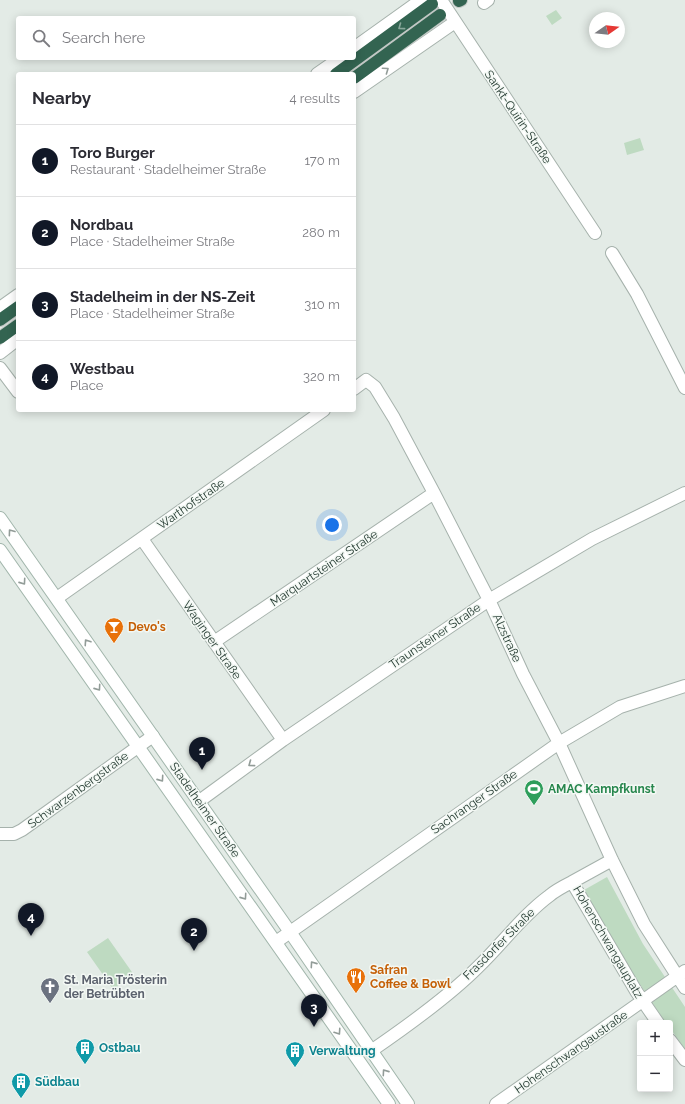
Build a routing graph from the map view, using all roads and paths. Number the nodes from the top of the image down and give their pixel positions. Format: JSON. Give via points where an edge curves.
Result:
{"nodes":[{"id":1,"x":421,"y":0,"type":"edge"},
{"id":2,"x":436,"y":2,"type":"edge"},
{"id":3,"x":440,"y":15,"type":"dead end"},
{"id":4,"x":455,"y":22,"type":"junction"},
{"id":5,"x":356,"y":47,"type":"edge"},
{"id":6,"x":337,"y":60,"type":"edge"},
{"id":7,"x":355,"y":60,"type":"edge"},
{"id":8,"x":356,"y":60,"type":"edge"},
{"id":9,"x":321,"y":72,"type":"edge"},
{"id":10,"x":339,"y":72,"type":"edge"},
{"id":11,"x":356,"y":77,"type":"edge"},
{"id":12,"x":356,"y":91,"type":"edge"},
{"id":13,"x":595,"y":233,"type":"dead end"},
{"id":14,"x":612,"y":253,"type":"dead end"},
{"id":15,"x":16,"y":296,"type":"edge"},
{"id":16,"x":0,"y":308,"type":"edge"},
{"id":17,"x":16,"y":308,"type":"edge"},
{"id":18,"x":0,"y":320,"type":"edge"},
{"id":19,"x":16,"y":326,"type":"edge"},
{"id":20,"x":0,"y":338,"type":"edge"},
{"id":21,"x":16,"y":341,"type":"edge"},
{"id":22,"x":0,"y":353,"type":"edge"},
{"id":23,"x":0,"y":368,"type":"edge"},
{"id":24,"x":356,"y":388,"type":"edge"},
{"id":25,"x":685,"y":388,"type":"edge"},
{"id":26,"x":16,"y":389,"type":"edge"},
{"id":27,"x":321,"y":412,"type":"edge"},
{"id":28,"x":685,"y":492,"type":"edge"},
{"id":29,"x":434,"y":493,"type":"junction"},
{"id":30,"x":0,"y":518,"type":"edge"},
{"id":31,"x":142,"y":539,"type":"junction"},
{"id":32,"x":0,"y":550,"type":"edge"},
{"id":33,"x":57,"y":598,"type":"junction"},
{"id":34,"x":489,"y":600,"type":"junction"},
{"id":35,"x":214,"y":642,"type":"junction"},
{"id":36,"x":685,"y":686,"type":"edge"},
{"id":37,"x":153,"y":736,"type":"junction"},
{"id":38,"x":283,"y":740,"type":"junction"},
{"id":39,"x":559,"y":743,"type":"junction"},
{"id":40,"x":138,"y":747,"type":"junction"},
{"id":41,"x":198,"y":802,"type":"junction"},
{"id":42,"x":0,"y":834,"type":"edge"},
{"id":43,"x":612,"y":860,"type":"junction"},
{"id":44,"x":572,"y":882,"type":"junction"},
{"id":45,"x":290,"y":932,"type":"junction"},
{"id":46,"x":276,"y":942,"type":"junction"},
{"id":47,"x":681,"y":974,"type":"edge"},
{"id":48,"x":685,"y":988,"type":"edge"},
{"id":49,"x":642,"y":1001,"type":"junction"},
{"id":50,"x":656,"y":1020,"type":"edge"},
{"id":51,"x":673,"y":1044,"type":"edge"},
{"id":52,"x":371,"y":1051,"type":"junction"},
{"id":53,"x":685,"y":1060,"type":"edge"},
{"id":54,"x":389,"y":1104,"type":"edge"},
{"id":55,"x":408,"y":1104,"type":"edge"},
{"id":56,"x":496,"y":1104,"type":"edge"}],
"edges":[{"from":1,"to":5,"type":"street"},
{"from":2,"to":4,"type":"street","name":"Sankt-Quirin-Straße"},
{"from":2,"to":8,"type":"highway","one_way":true},
{"from":3,"to":11,"type":"highway"},
{"from":12,"to":4,"type":"street","one_way":true},
{"from":4,"to":13,"type":"street","name":"Sankt-Quirin-Straße"},
{"from":6,"to":9,"type":"street"},
{"from":7,"to":10,"type":"highway","one_way":true},
{"from":14,"to":25,"type":"street","via":[[637,294]]},
{"from":15,"to":16,"type":"street"},
{"from":17,"to":18,"type":"highway"},
{"from":19,"to":20,"type":"highway"},
{"from":21,"to":22,"type":"street"},
{"from":23,"to":26,"type":"street"},
{"from":24,"to":29,"type":"street","name":"Alzstraße","via":[[366,380],[375,387]]},
{"from":27,"to":31,"type":"street","name":"Warthofstraße"},
{"from":28,"to":34,"type":"street","name":"Traunsteiner Straße","via":[[592,539]]},
{"from":29,"to":34,"type":"street","name":"Alzstraße"},
{"from":29,"to":35,"type":"street","name":"Marquartsteiner Straße"},
{"from":33,"to":30,"type":"street","name":"Stadelheimer Straße","one_way":true},
{"from":31,"to":33,"type":"street","name":"Warthofstraße"},
{"from":31,"to":35,"type":"street","name":"Waginger Straße"},
{"from":32,"to":40,"type":"street","name":"Stadelheimer Straße","one_way":true},
{"from":37,"to":33,"type":"street","name":"Stadelheimer Straße","one_way":true},
{"from":34,"to":38,"type":"street","name":"Traunsteiner Straße"},
{"from":34,"to":39,"type":"street","name":"Alzstraße"},
{"from":35,"to":38,"type":"street","name":"Waginger Straße"},
{"from":36,"to":39,"type":"street","name":"Sachranger Straße","via":[[620,707]]},
{"from":37,"to":40,"type":"street","name":"Schwarzenbergstraße"},
{"from":37,"to":41,"type":"street","name":"Stadelheimer Straße"},
{"from":38,"to":41,"type":"street","name":"Traunsteiner Straße","one_way":true},
{"from":39,"to":43,"type":"street","name":"Alzstraße"},
{"from":39,"to":45,"type":"street","name":"Sachranger Straße"},
{"from":40,"to":42,"type":"street","name":"Schwarzenbergstraße","via":[[22,830],[14,834]]},
{"from":40,"to":46,"type":"street","name":"Stadelheimer Straße","one_way":true},
{"from":41,"to":45,"type":"street","name":"Stadelheimer Straße"},
{"from":43,"to":44,"type":"street","name":"Hohenschwangauplatz"},
{"from":43,"to":47,"type":"street","via":[[644,924]]},
{"from":44,"to":49,"type":"street","name":"Hohenschwangauplatz"},
{"from":44,"to":52,"type":"street","name":"Frasdorfer Straße","via":[[532,910],[459,984]]},
{"from":45,"to":46,"type":"street","name":"Sachranger Straße"},
{"from":52,"to":45,"type":"street","name":"Stadelheimer Straße","one_way":true},
{"from":46,"to":54,"type":"street","name":"Stadelheimer Straße","one_way":true},
{"from":47,"to":48,"type":"street"},
{"from":47,"to":49,"type":"street","name":"Hohenschwangaustraße"},
{"from":49,"to":50,"type":"street","name":"Hohenschwangauplatz"},
{"from":49,"to":56,"type":"street","name":"Hohenschwangaustraße"},
{"from":51,"to":53,"type":"street"},
{"from":55,"to":52,"type":"street","name":"Stadelheimer Straße","one_way":true}]}
